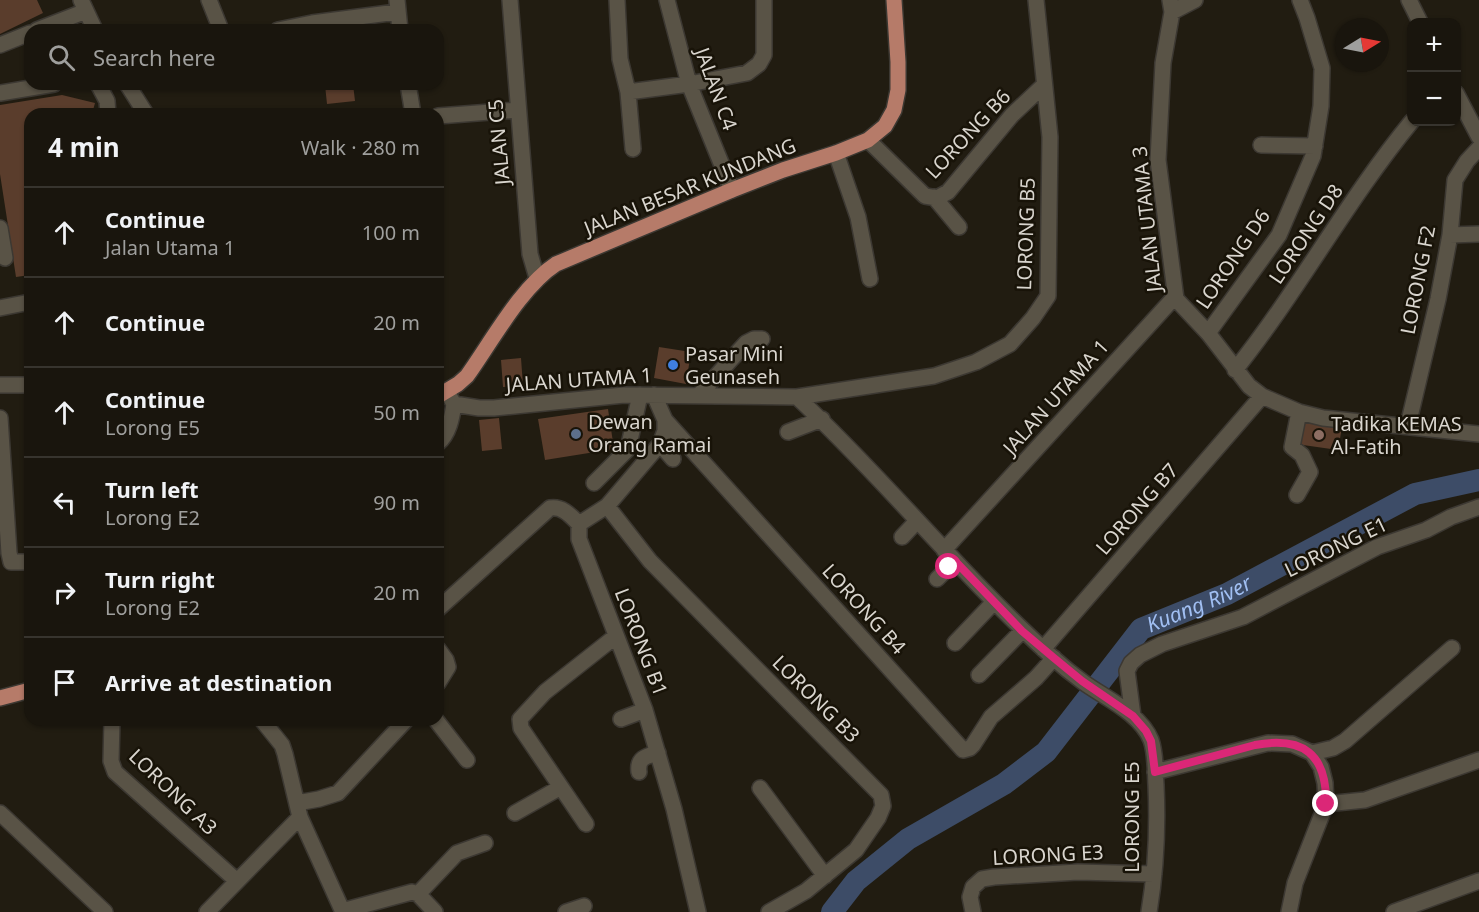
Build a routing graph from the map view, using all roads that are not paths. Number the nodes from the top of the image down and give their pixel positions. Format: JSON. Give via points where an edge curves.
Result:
{"nodes":[{"id":1,"x":209,"y":0,"type":"edge"},
{"id":2,"x":510,"y":0,"type":"edge"},
{"id":3,"x":617,"y":0,"type":"edge"},
{"id":4,"x":667,"y":0,"type":"edge"},
{"id":5,"x":764,"y":0,"type":"edge"},
{"id":6,"x":894,"y":0,"type":"edge"},
{"id":7,"x":1048,"y":0,"type":"edge"},
{"id":8,"x":1195,"y":0,"type":"edge"},
{"id":9,"x":1300,"y":0,"type":"edge"},
{"id":10,"x":1408,"y":0,"type":"edge"},
{"id":11,"x":84,"y":6,"type":"edge"},
{"id":12,"x":397,"y":6,"type":"edge"},
{"id":13,"x":1036,"y":6,"type":"edge"},
{"id":14,"x":1171,"y":6,"type":"edge"},
{"id":15,"x":1418,"y":18,"type":"edge"},
{"id":16,"x":49,"y":24,"type":"edge"},
{"id":17,"x":92,"y":24,"type":"edge"},
{"id":18,"x":218,"y":24,"type":"edge"},
{"id":19,"x":307,"y":24,"type":"edge"},
{"id":20,"x":399,"y":24,"type":"edge"},
{"id":21,"x":24,"y":35,"type":"edge"},
{"id":22,"x":0,"y":45,"type":"edge"},
{"id":23,"x":689,"y":84,"type":"junction"},
{"id":24,"x":1044,"y":85,"type":"junction"},
{"id":25,"x":24,"y":89,"type":"edge"},
{"id":26,"x":101,"y":90,"type":"edge"},
{"id":27,"x":131,"y":90,"type":"edge"},
{"id":28,"x":409,"y":90,"type":"edge"},
{"id":29,"x":628,"y":92,"type":"junction"},
{"id":30,"x":0,"y":93,"type":"edge"},
{"id":31,"x":1461,"y":103,"type":"edge"},
{"id":32,"x":108,"y":108,"type":"edge"},
{"id":33,"x":142,"y":108,"type":"edge"},
{"id":34,"x":412,"y":108,"type":"edge"},
{"id":35,"x":517,"y":110,"type":"junction"},
{"id":36,"x":444,"y":116,"type":"edge"},
{"id":37,"x":1408,"y":126,"type":"edge"},
{"id":38,"x":1479,"y":137,"type":"edge"},
{"id":39,"x":868,"y":140,"type":"junction"},
{"id":40,"x":1262,"y":145,"type":"dead end"},
{"id":41,"x":1315,"y":146,"type":"junction"},
{"id":42,"x":1479,"y":148,"type":"edge"},
{"id":43,"x":633,"y":149,"type":"dead end"},
{"id":44,"x":836,"y":153,"type":"junction"},
{"id":45,"x":732,"y":190,"type":"junction"},
{"id":46,"x":934,"y":197,"type":"junction"},
{"id":47,"x":959,"y":227,"type":"dead end"},
{"id":48,"x":0,"y":228,"type":"edge"},
{"id":49,"x":1479,"y":234,"type":"edge"},
{"id":50,"x":1450,"y":235,"type":"junction"},
{"id":51,"x":5,"y":258,"type":"dead end"},
{"id":52,"x":537,"y":278,"type":"junction"},
{"id":53,"x":870,"y":279,"type":"dead end"},
{"id":54,"x":1176,"y":299,"type":"junction"},
{"id":55,"x":24,"y":303,"type":"edge"},
{"id":56,"x":0,"y":308,"type":"edge"},
{"id":57,"x":1208,"y":333,"type":"junction"},
{"id":58,"x":762,"y":339,"type":"dead end"},
{"id":59,"x":1235,"y":370,"type":"junction"},
{"id":60,"x":0,"y":385,"type":"edge"},
{"id":61,"x":24,"y":385,"type":"edge"},
{"id":62,"x":647,"y":395,"type":"junction"},
{"id":63,"x":698,"y":396,"type":"junction"},
{"id":64,"x":1262,"y":396,"type":"junction"},
{"id":65,"x":446,"y":397,"type":"edge"},
{"id":66,"x":798,"y":397,"type":"junction"},
{"id":67,"x":1299,"y":412,"type":"junction"},
{"id":68,"x":0,"y":418,"type":"edge"},
{"id":69,"x":822,"y":419,"type":"junction"},
{"id":70,"x":665,"y":420,"type":"junction"},
{"id":71,"x":1408,"y":425,"type":"junction"},
{"id":72,"x":788,"y":432,"type":"dead end"},
{"id":73,"x":1479,"y":434,"type":"edge"},
{"id":74,"x":444,"y":436,"type":"edge"},
{"id":75,"x":660,"y":444,"type":"junction"},
{"id":76,"x":673,"y":459,"type":"dead end"},
{"id":77,"x":594,"y":483,"type":"dead end"},
{"id":78,"x":1297,"y":495,"type":"dead end"},
{"id":79,"x":607,"y":506,"type":"junction"},
{"id":80,"x":1479,"y":507,"type":"edge"},
{"id":81,"x":917,"y":521,"type":"junction"},
{"id":82,"x":579,"y":524,"type":"junction"},
{"id":83,"x":902,"y":537,"type":"dead end"},
{"id":84,"x":950,"y":556,"type":"junction"},
{"id":85,"x":24,"y":562,"type":"edge"},
{"id":86,"x":937,"y":579,"type":"dead end"},
{"id":87,"x":994,"y":602,"type":"junction"},
{"id":88,"x":444,"y":604,"type":"edge"},
{"id":89,"x":1022,"y":631,"type":"junction"},
{"id":90,"x":616,"y":636,"type":"junction"},
{"id":91,"x":955,"y":643,"type":"dead end"},
{"id":92,"x":1452,"y":648,"type":"dead end"},
{"id":93,"x":1049,"y":654,"type":"junction"},
{"id":94,"x":444,"y":657,"type":"edge"},
{"id":95,"x":979,"y":675,"type":"dead end"},
{"id":96,"x":444,"y":676,"type":"edge"},
{"id":97,"x":24,"y":692,"type":"edge"},
{"id":98,"x":0,"y":698,"type":"edge"},
{"id":99,"x":645,"y":710,"type":"junction"},
{"id":100,"x":1133,"y":716,"type":"junction"},
{"id":101,"x":621,"y":719,"type":"dead end"},
{"id":102,"x":112,"y":726,"type":"edge"},
{"id":103,"x":267,"y":726,"type":"edge"},
{"id":104,"x":400,"y":726,"type":"edge"},
{"id":105,"x":440,"y":726,"type":"edge"},
{"id":106,"x":658,"y":753,"type":"junction"},
{"id":107,"x":1312,"y":753,"type":"junction"},
{"id":108,"x":467,"y":760,"type":"dead end"},
{"id":109,"x":1479,"y":760,"type":"edge"},
{"id":110,"x":639,"y":772,"type":"dead end"},
{"id":111,"x":1155,"y":772,"type":"junction"},
{"id":112,"x":561,"y":787,"type":"junction"},
{"id":113,"x":760,"y":788,"type":"dead end"},
{"id":114,"x":1326,"y":804,"type":"junction"},
{"id":115,"x":299,"y":810,"type":"junction"},
{"id":116,"x":0,"y":813,"type":"edge"},
{"id":117,"x":515,"y":813,"type":"dead end"},
{"id":118,"x":586,"y":824,"type":"dead end"},
{"id":119,"x":485,"y":843,"type":"dead end"},
{"id":120,"x":1154,"y":874,"type":"junction"},
{"id":121,"x":825,"y":876,"type":"junction"},
{"id":122,"x":237,"y":881,"type":"junction"},
{"id":123,"x":1479,"y":881,"type":"edge"},
{"id":124,"x":417,"y":894,"type":"junction"},
{"id":125,"x":584,"y":906,"type":"dead end"},
{"id":126,"x":342,"y":911,"type":"edge"},
{"id":127,"x":105,"y":912,"type":"edge"},
{"id":128,"x":207,"y":912,"type":"edge"},
{"id":129,"x":435,"y":912,"type":"edge"},
{"id":130,"x":566,"y":912,"type":"edge"},
{"id":131,"x":698,"y":912,"type":"edge"},
{"id":132,"x":770,"y":912,"type":"edge"},
{"id":133,"x":973,"y":912,"type":"edge"},
{"id":134,"x":1149,"y":912,"type":"edge"},
{"id":135,"x":1289,"y":912,"type":"edge"},
{"id":136,"x":1394,"y":912,"type":"edge"}],
"edges":[{"from":1,"to":18,"type":"street"},
{"from":2,"to":35,"type":"street","name":"JALAN C5"},
{"from":3,"to":29,"type":"street","via":[[620,59]]},
{"from":4,"to":23,"type":"street","name":"JALAN C4"},
{"from":5,"to":23,"type":"street","via":[[764,56],[759,64],[747,73]]},
{"from":6,"to":39,"type":"main road","name":"JALAN BESAR KUNDANG","via":[[898,90],[894,110],[885,126]]},
{"from":7,"to":13,"type":"street"},
{"from":8,"to":14,"type":"street"},
{"from":9,"to":41,"type":"street","name":"LORONG D6","via":[[1322,68]]},
{"from":10,"to":15,"type":"street"},
{"from":11,"to":16,"type":"street"},
{"from":11,"to":17,"type":"street"},
{"from":12,"to":19,"type":"street"},
{"from":12,"to":20,"type":"street"},
{"from":13,"to":24,"type":"street","name":"LORONG B5"},
{"from":14,"to":54,"type":"street","name":"JALAN UTAMA 3","via":[[1163,63],[1158,160]]},
{"from":21,"to":22,"type":"street"},
{"from":23,"to":29,"type":"street"},
{"from":23,"to":45,"type":"street","name":"JALAN C4"},
{"from":24,"to":46,"type":"street","name":"LORONG B6","via":[[1012,115],[948,192]]},
{"from":24,"to":66,"type":"street","name":"LORONG B5","via":[[1050,136],[1048,296],[1033,318],[1010,345],[976,362],[934,376]]},
{"from":25,"to":30,"type":"street"},
{"from":26,"to":32,"type":"street"},
{"from":27,"to":33,"type":"street"},
{"from":28,"to":34,"type":"street"},
{"from":29,"to":43,"type":"street"},
{"from":31,"to":38,"type":"street"},
{"from":35,"to":36,"type":"street"},
{"from":35,"to":52,"type":"street","name":"JALAN C5","via":[[530,254]]},
{"from":37,"to":59,"type":"street","name":"LORONG D8","via":[[1367,180],[1269,328]]},
{"from":39,"to":44,"type":"main road","name":"JALAN BESAR KUNDANG"},
{"from":39,"to":46,"type":"street","name":"LORONG B6","via":[[925,196]]},
{"from":40,"to":41,"type":"street"},
{"from":41,"to":57,"type":"street","name":"LORONG D6","via":[[1279,235]]},
{"from":42,"to":50,"type":"street","name":"LORONG F2","via":[[1455,180]]},
{"from":44,"to":45,"type":"main road","name":"JALAN BESAR KUNDANG"},
{"from":44,"to":53,"type":"street","via":[[858,217]]},
{"from":45,"to":52,"type":"main road","name":"JALAN BESAR KUNDANG","via":[[565,260]]},
{"from":46,"to":47,"type":"street"},
{"from":48,"to":51,"type":"street"},
{"from":49,"to":50,"type":"street"},
{"from":50,"to":71,"type":"street","name":"LORONG F2"},
{"from":52,"to":65,"type":"main road","name":"JALAN BESAR KUNDANG","via":[[467,376]]},
{"from":54,"to":57,"type":"street","name":"JALAN UTAMA 3"},
{"from":54,"to":84,"type":"street","name":"JALAN UTAMA 1"},
{"from":55,"to":56,"type":"street"},
{"from":57,"to":59,"type":"street","name":"JALAN UTAMA 3"},
{"from":58,"to":63,"type":"street","via":[[746,343]]},
{"from":59,"to":64,"type":"street","name":"JALAN UTAMA 3"},
{"from":60,"to":61,"type":"street"},
{"from":62,"to":63,"type":"street","name":"JALAN UTAMA 1"},
{"from":62,"to":65,"type":"street","name":"JALAN UTAMA 1","via":[[494,408],[479,408]]},
{"from":62,"to":70,"type":"street","name":"LORONG B4"},
{"from":62,"to":77,"type":"street","via":[[628,449]]},
{"from":63,"to":66,"type":"street","name":"JALAN UTAMA 1"},
{"from":64,"to":67,"type":"street","name":"JALAN UTAMA 3"},
{"from":64,"to":93,"type":"street","name":"LORONG B7"},
{"from":65,"to":74,"type":"street","via":[[450,423]]},
{"from":66,"to":69,"type":"street"},
{"from":67,"to":71,"type":"street","name":"JALAN UTAMA 3","via":[[1323,418]]},
{"from":67,"to":78,"type":"street","via":[[1292,447],[1302,455],[1310,472]]},
{"from":68,"to":85,"type":"street","via":[[9,553],[11,562]]},
{"from":69,"to":72,"type":"street"},
{"from":69,"to":81,"type":"street"},
{"from":70,"to":75,"type":"street"},
{"from":70,"to":93,"type":"street","name":"LORONG B4","via":[[963,750],[970,748],[991,717],[1036,678]]},
{"from":71,"to":73,"type":"street","name":"JALAN UTAMA 3"},
{"from":75,"to":76,"type":"street"},
{"from":75,"to":79,"type":"street"},
{"from":79,"to":82,"type":"street"},
{"from":79,"to":121,"type":"street","name":"LORONG B3","via":[[650,561],[881,795],[884,806],[873,826],[856,850]]},
{"from":80,"to":100,"type":"street","name":"LORONG E1","via":[[1377,548],[1243,617],[1140,655],[1128,671]]},
{"from":81,"to":83,"type":"street"},
{"from":81,"to":84,"type":"street"},
{"from":82,"to":88,"type":"street","via":[[562,509],[550,508]]},
{"from":82,"to":90,"type":"street","name":"LORONG B1","via":[[579,539]]},
{"from":84,"to":86,"type":"street","name":"JALAN UTAMA 1"},
{"from":84,"to":87,"type":"street"},
{"from":87,"to":89,"type":"street"},
{"from":87,"to":91,"type":"street"},
{"from":89,"to":93,"type":"street"},
{"from":89,"to":95,"type":"street"},
{"from":90,"to":99,"type":"street","name":"LORONG B1"},
{"from":90,"to":112,"type":"street","via":[[545,693],[520,719],[521,728]]},
{"from":92,"to":107,"type":"street","via":[[1345,741]]},
{"from":93,"to":100,"type":"street","name":"LORONG E5"},
{"from":94,"to":96,"type":"street","via":[[448,667]]},
{"from":97,"to":98,"type":"main road"},
{"from":99,"to":101,"type":"street"},
{"from":99,"to":106,"type":"street","name":"LORONG B1"},
{"from":100,"to":111,"type":"street","name":"LORONG E5","via":[[1151,741]]},
{"from":102,"to":122,"type":"street","name":"LORONG A3","via":[[111,761],[115,772]]},
{"from":103,"to":115,"type":"street","via":[[282,745]]},
{"from":104,"to":115,"type":"street","via":[[338,792]]},
{"from":105,"to":108,"type":"street"},
{"from":106,"to":110,"type":"street","via":[[642,758]]},
{"from":106,"to":131,"type":"street","name":"LORONG B1"},
{"from":107,"to":111,"type":"street","via":[[1292,744],[1268,743]]},
{"from":107,"to":114,"type":"street","via":[[1325,783]]},
{"from":109,"to":114,"type":"street","via":[[1365,800]]},
{"from":111,"to":120,"type":"street","name":"LORONG E5"},
{"from":112,"to":117,"type":"street"},
{"from":112,"to":118,"type":"street"},
{"from":113,"to":121,"type":"street"},
{"from":114,"to":135,"type":"street","via":[[1295,884]]},
{"from":115,"to":122,"type":"street"},
{"from":115,"to":126,"type":"street"},
{"from":116,"to":127,"type":"street"},
{"from":119,"to":124,"type":"street","via":[[457,853]]},
{"from":120,"to":133,"type":"street","name":"LORONG E3","via":[[994,876],[972,887]]},
{"from":120,"to":134,"type":"street","name":"LORONG E5"},
{"from":121,"to":132,"type":"street","name":"LORONG B3"},
{"from":122,"to":128,"type":"street"},
{"from":123,"to":136,"type":"street"},
{"from":124,"to":126,"type":"street","via":[[407,893]]},
{"from":124,"to":129,"type":"street"},
{"from":125,"to":130,"type":"street"}]}
